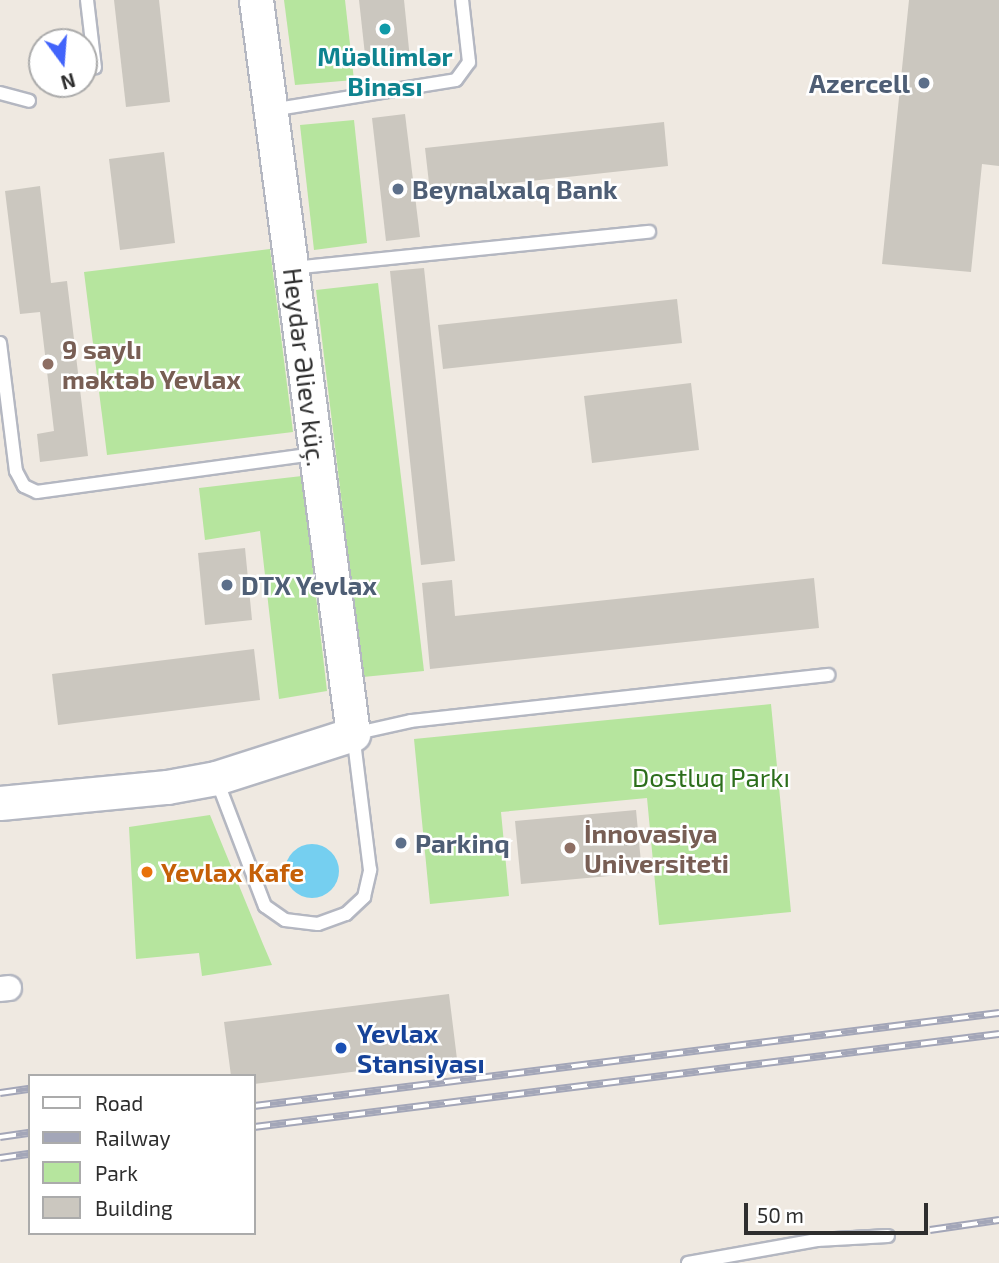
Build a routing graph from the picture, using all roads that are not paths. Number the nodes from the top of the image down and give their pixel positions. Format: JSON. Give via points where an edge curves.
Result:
{"nodes":[{"id":1,"x":87,"y":0,"type":"edge"},
{"id":2,"x":256,"y":0,"type":"edge"},
{"id":3,"x":462,"y":0,"type":"edge"},
{"id":4,"x":90,"y":28,"type":"edge"},
{"id":5,"x":0,"y":93,"type":"edge"},
{"id":6,"x":29,"y":100,"type":"dead end"},
{"id":7,"x":271,"y":110,"type":"junction"},
{"id":8,"x":649,"y":232,"type":"dead end"},
{"id":9,"x":292,"y":268,"type":"junction"},
{"id":10,"x":0,"y":342,"type":"edge"},
{"id":11,"x":316,"y":454,"type":"junction"},
{"id":12,"x":828,"y":676,"type":"dead end"},
{"id":13,"x":353,"y":734,"type":"junction"},
{"id":14,"x":216,"y":778,"type":"junction"},
{"id":15,"x":0,"y":803,"type":"edge"},
{"id":16,"x":888,"y":1236,"type":"dead end"},
{"id":17,"x":688,"y":1263,"type":"edge"}],
"edges":[{"from":1,"to":4,"type":"lane"},
{"from":2,"to":7,"type":"street","name":"Heydər Əliev küç."},
{"from":3,"to":7,"type":"lane","via":[[468,62],[456,80]]},
{"from":5,"to":6,"type":"lane"},
{"from":7,"to":9,"type":"street","name":"Heydər Əliev küç."},
{"from":8,"to":9,"type":"lane"},
{"from":9,"to":11,"type":"street","name":"Heydər Əliev küç."},
{"from":10,"to":11,"type":"lane","via":[[16,471],[24,486],[37,492]]},
{"from":11,"to":13,"type":"street","name":"Heydər Əliev küç."},
{"from":12,"to":13,"type":"lane","via":[[411,721]]},
{"from":13,"to":14,"type":"street"},
{"from":13,"to":14,"type":"lane","via":[[370,870],[364,897],[346,914],[318,924],[285,920],[265,906]]},
{"from":14,"to":15,"type":"street","via":[[167,788]]},
{"from":16,"to":17,"type":"lane","via":[[817,1240]]}]}
